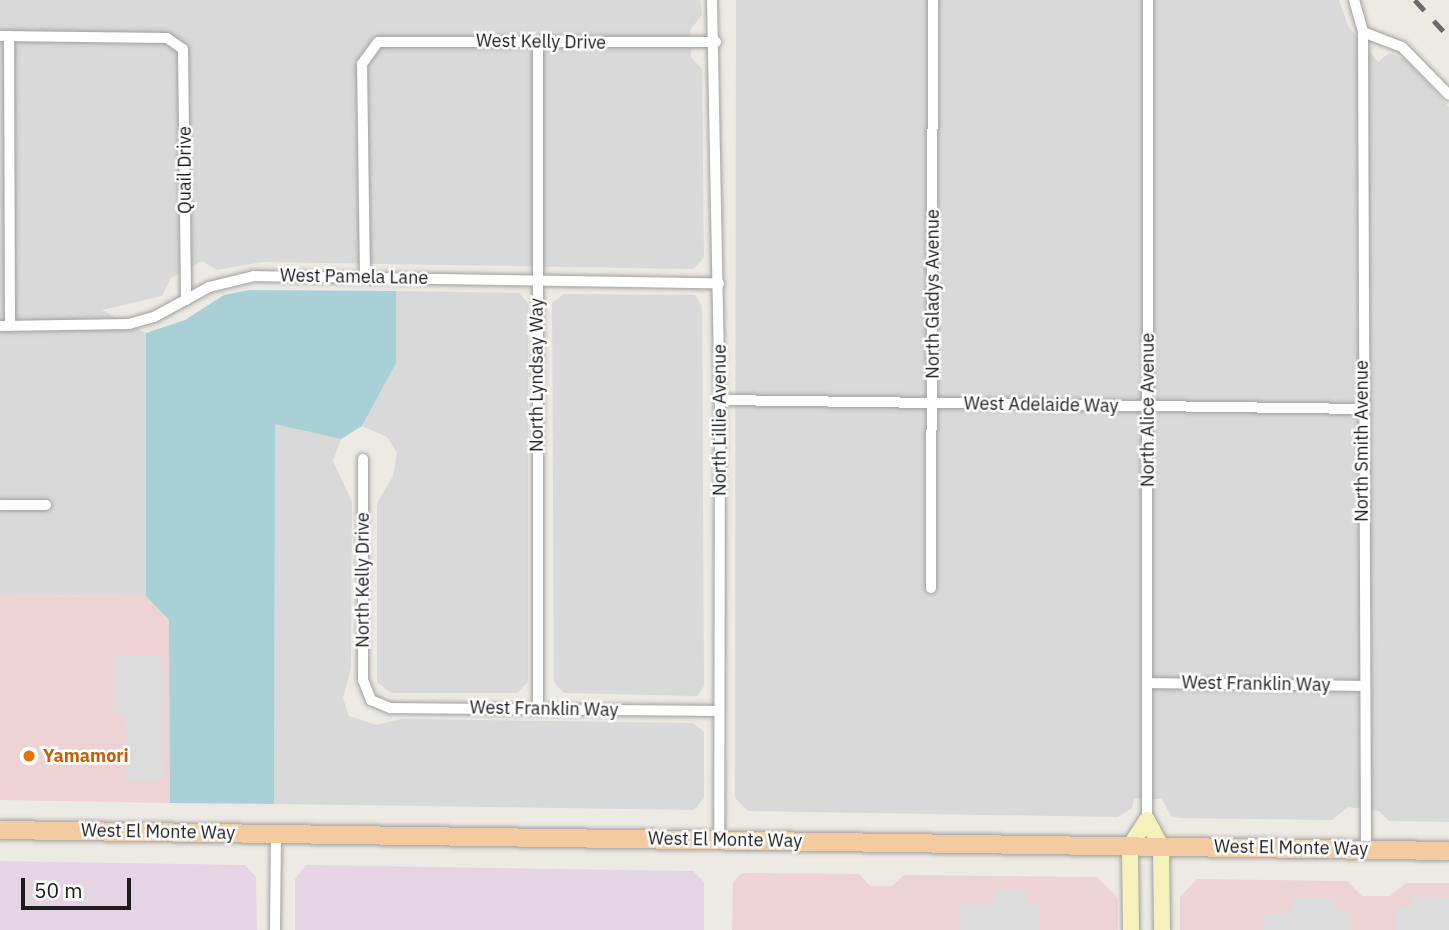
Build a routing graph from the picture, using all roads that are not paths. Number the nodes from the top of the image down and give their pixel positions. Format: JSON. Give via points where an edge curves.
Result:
{"nodes":[{"id":1,"x":712,"y":0,"type":"edge"},
{"id":2,"x":933,"y":0,"type":"edge"},
{"id":3,"x":1148,"y":0,"type":"edge"},
{"id":4,"x":1354,"y":0,"type":"edge"},
{"id":5,"x":1363,"y":32,"type":"junction"},
{"id":6,"x":5,"y":36,"type":"edge"},
{"id":7,"x":716,"y":42,"type":"junction"},
{"id":8,"x":538,"y":43,"type":"junction"},
{"id":9,"x":1449,"y":95,"type":"edge"},
{"id":10,"x":365,"y":277,"type":"junction"},
{"id":11,"x":537,"y":280,"type":"junction"},
{"id":12,"x":719,"y":283,"type":"junction"},
{"id":13,"x":186,"y":300,"type":"junction"},
{"id":14,"x":5,"y":326,"type":"edge"},
{"id":15,"x":720,"y":400,"type":"junction"},
{"id":16,"x":933,"y":403,"type":"junction"},
{"id":17,"x":1147,"y":407,"type":"junction"},
{"id":18,"x":1361,"y":409,"type":"junction"},
{"id":19,"x":363,"y":459,"type":"dead end"},
{"id":20,"x":0,"y":505,"type":"edge"},
{"id":21,"x":46,"y":505,"type":"dead end"},
{"id":22,"x":931,"y":588,"type":"dead end"},
{"id":23,"x":1148,"y":683,"type":"junction"},
{"id":24,"x":1363,"y":686,"type":"junction"},
{"id":25,"x":371,"y":699,"type":"joint"},
{"id":26,"x":538,"y":708,"type":"junction"},
{"id":27,"x":719,"y":711,"type":"junction"},
{"id":28,"x":1147,"y":820,"type":"junction"},
{"id":29,"x":0,"y":830,"type":"edge"},
{"id":30,"x":276,"y":834,"type":"junction"},
{"id":31,"x":719,"y":840,"type":"junction"},
{"id":32,"x":1130,"y":846,"type":"junction"},
{"id":33,"x":1161,"y":846,"type":"junction"},
{"id":34,"x":1366,"y":849,"type":"junction"},
{"id":35,"x":1449,"y":851,"type":"edge"},
{"id":36,"x":275,"y":930,"type":"edge"},
{"id":37,"x":1131,"y":930,"type":"edge"},
{"id":38,"x":1162,"y":930,"type":"edge"}],
"edges":[{"from":1,"to":7,"type":"street","name":"North Lillie Avenue"},
{"from":2,"to":16,"type":"street","name":"North Gladys Avenue"},
{"from":3,"to":17,"type":"street","name":"North Alice Avenue"},
{"from":4,"to":5,"type":"street","name":"North Smith Avenue"},
{"from":5,"to":9,"type":"street","via":[[1402,47]]},
{"from":5,"to":18,"type":"street","name":"North Smith Avenue"},
{"from":6,"to":13,"type":"street","name":"Quail Drive","via":[[177,41],[185,61]]},
{"from":6,"to":14,"type":"street"},
{"from":7,"to":8,"type":"street","name":"West Kelly Drive"},
{"from":7,"to":12,"type":"street","name":"North Lillie Avenue"},
{"from":8,"to":10,"type":"street","name":"West Kelly Drive","via":[[388,39],[369,48],[362,64]]},
{"from":8,"to":11,"type":"street","name":"North Lyndsay Way"},
{"from":10,"to":11,"type":"street","name":"West Pamela Lane"},
{"from":10,"to":13,"type":"street","name":"West Pamela Lane","via":[[254,276],[209,287]]},
{"from":11,"to":12,"type":"street","name":"West Pamela Lane"},
{"from":11,"to":26,"type":"street","name":"North Lyndsay Way"},
{"from":12,"to":15,"type":"street","name":"North Lillie Avenue"},
{"from":13,"to":14,"type":"street","name":"West Pamela Lane","via":[[129,324]]},
{"from":15,"to":16,"type":"street","name":"West Adelaide Way"},
{"from":15,"to":27,"type":"street","name":"North Lillie Avenue"},
{"from":16,"to":17,"type":"street","name":"West Adelaide Way"},
{"from":16,"to":22,"type":"street","name":"North Gladys Avenue"},
{"from":17,"to":18,"type":"street","name":"West Adelaide Way"},
{"from":17,"to":23,"type":"street","name":"North Alice Avenue"},
{"from":18,"to":24,"type":"street","name":"North Smith Avenue"},
{"from":19,"to":25,"type":"street","name":"North Kelly Drive","via":[[363,680]]},
{"from":20,"to":21,"type":"street"},
{"from":23,"to":24,"type":"street","name":"West Franklin Way"},
{"from":23,"to":28,"type":"street","name":"North Alice Avenue"},
{"from":24,"to":34,"type":"street","name":"North Smith Avenue"},
{"from":25,"to":26,"type":"street","name":"West Franklin Way","via":[[390,708]]},
{"from":26,"to":27,"type":"street","name":"West Franklin Way"},
{"from":27,"to":31,"type":"street","name":"North Lillie Avenue"},
{"from":28,"to":32,"type":"street"},
{"from":28,"to":33,"type":"street"},
{"from":29,"to":30,"type":"main road","name":"West El Monte Way"},
{"from":30,"to":31,"type":"main road","name":"West El Monte Way"},
{"from":30,"to":36,"type":"street"},
{"from":31,"to":32,"type":"main road","name":"West El Monte Way"},
{"from":32,"to":33,"type":"main road","name":"West El Monte Way"},
{"from":32,"to":37,"type":"street"},
{"from":33,"to":34,"type":"main road","name":"West El Monte Way"},
{"from":33,"to":38,"type":"street"},
{"from":34,"to":35,"type":"main road","name":"West El Monte Way"}]}
